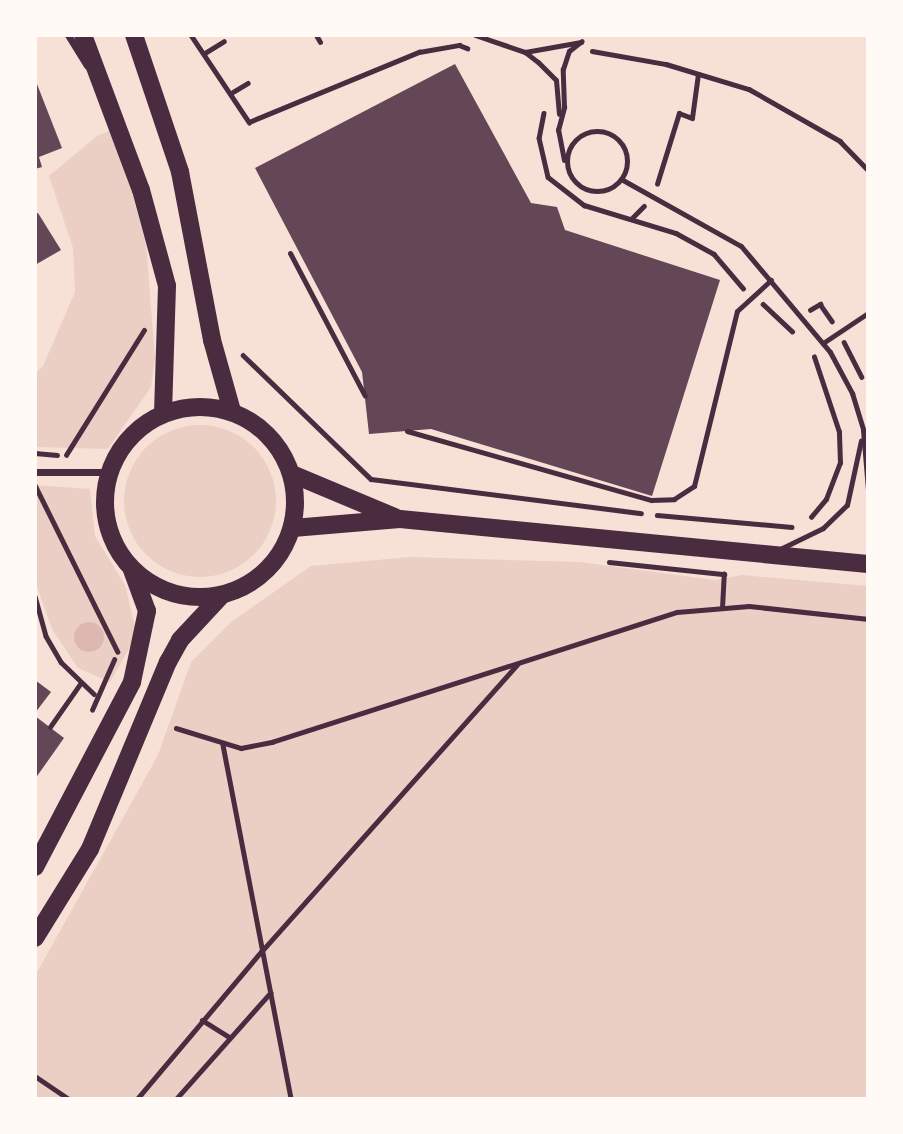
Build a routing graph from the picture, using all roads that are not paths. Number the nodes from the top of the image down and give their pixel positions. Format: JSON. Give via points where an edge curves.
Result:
{"nodes":[{"id":1,"x":68,"y":35,"type":"edge"},
{"id":2,"x":83,"y":35,"type":"edge"},
{"id":3,"x":134,"y":35,"type":"edge"},
{"id":4,"x":316,"y":35,"type":"edge"},
{"id":5,"x":475,"y":35,"type":"edge"},
{"id":6,"x":320,"y":42,"type":"dead end"},
{"id":7,"x":525,"y":51,"type":"junction"},
{"id":8,"x":563,"y":69,"type":"junction"},
{"id":9,"x":556,"y":80,"type":"junction"},
{"id":10,"x":103,"y":92,"type":"junction"},
{"id":11,"x":559,"y":114,"type":"junction"},
{"id":12,"x":567,"y":167,"type":"junction"},
{"id":13,"x":621,"y":179,"type":"junction"},
{"id":14,"x":289,"y":253,"type":"dead end"},
{"id":15,"x":771,"y":280,"type":"junction"},
{"id":16,"x":868,"y":313,"type":"edge"},
{"id":17,"x":823,"y":343,"type":"junction"},
{"id":18,"x":365,"y":396,"type":"dead end"},
{"id":19,"x":232,"y":411,"type":"junction"},
{"id":20,"x":163,"y":414,"type":"junction"},
{"id":21,"x":863,"y":430,"type":"junction"},
{"id":22,"x":407,"y":431,"type":"dead end"},
{"id":23,"x":35,"y":472,"type":"edge"},
{"id":24,"x":109,"y":472,"type":"junction"},
{"id":25,"x":292,"y":474,"type":"junction"},
{"id":26,"x":868,"y":490,"type":"edge"},
{"id":27,"x":400,"y":519,"type":"junction"},
{"id":28,"x":293,"y":528,"type":"junction"},
{"id":29,"x":766,"y":554,"type":"junction"},
{"id":30,"x":868,"y":564,"type":"edge"},
{"id":31,"x":132,"y":569,"type":"junction"},
{"id":32,"x":222,"y":595,"type":"junction"},
{"id":33,"x":35,"y":867,"type":"edge"},
{"id":34,"x":35,"y":938,"type":"edge"}],
"edges":[{"from":1,"to":10,"type":"street"},
{"from":2,"to":10,"type":"main road"},
{"from":3,"to":19,"type":"main road","via":[[180,172],[212,340]]},
{"from":4,"to":6,"type":"lane"},
{"from":5,"to":7,"type":"lane"},
{"from":7,"to":8,"type":"lane","via":[[582,41],[569,51]]},
{"from":7,"to":9,"type":"lane"},
{"from":8,"to":9,"type":"lane"},
{"from":8,"to":11,"type":"lane","via":[[564,107]]},
{"from":9,"to":11,"type":"lane"},
{"from":10,"to":20,"type":"main road","via":[[141,190],[167,286]]},
{"from":11,"to":12,"type":"lane","via":[[559,147]]},
{"from":12,"to":13,"type":"lane","via":[[585,189],[605,190]]},
{"from":12,"to":13,"type":"lane","via":[[575,139],[600,130],[617,137],[626,153]]},
{"from":13,"to":15,"type":"lane","via":[[741,246]]},
{"from":14,"to":18,"type":"lane"},
{"from":15,"to":17,"type":"lane"},
{"from":15,"to":22,"type":"lane","via":[[737,311],[694,486],[674,499],[651,500]]},
{"from":16,"to":17,"type":"lane"},
{"from":17,"to":21,"type":"lane","via":[[852,393]]},
{"from":19,"to":20,"type":"main road","via":[[195,406]]},
{"from":19,"to":25,"type":"main road","via":[[272,439]]},
{"from":20,"to":24,"type":"main road","via":[[129,438]]},
{"from":21,"to":26,"type":"lane"},
{"from":21,"to":29,"type":"lane","via":[[847,505],[823,528]]},
{"from":23,"to":24,"type":"street"},
{"from":24,"to":31,"type":"main road","via":[[106,518],[111,538]]},
{"from":25,"to":27,"type":"main road"},
{"from":25,"to":28,"type":"main road","via":[[296,500]]},
{"from":27,"to":28,"type":"main road"},
{"from":27,"to":29,"type":"main road"},
{"from":28,"to":32,"type":"main road","via":[[274,564],[258,578]]},
{"from":29,"to":30,"type":"main road"},
{"from":31,"to":32,"type":"main road","via":[[166,591],[193,597]]},
{"from":31,"to":33,"type":"main road","via":[[147,611],[132,682]]},
{"from":32,"to":34,"type":"main road","via":[[180,640],[168,662],[90,849]]}]}
